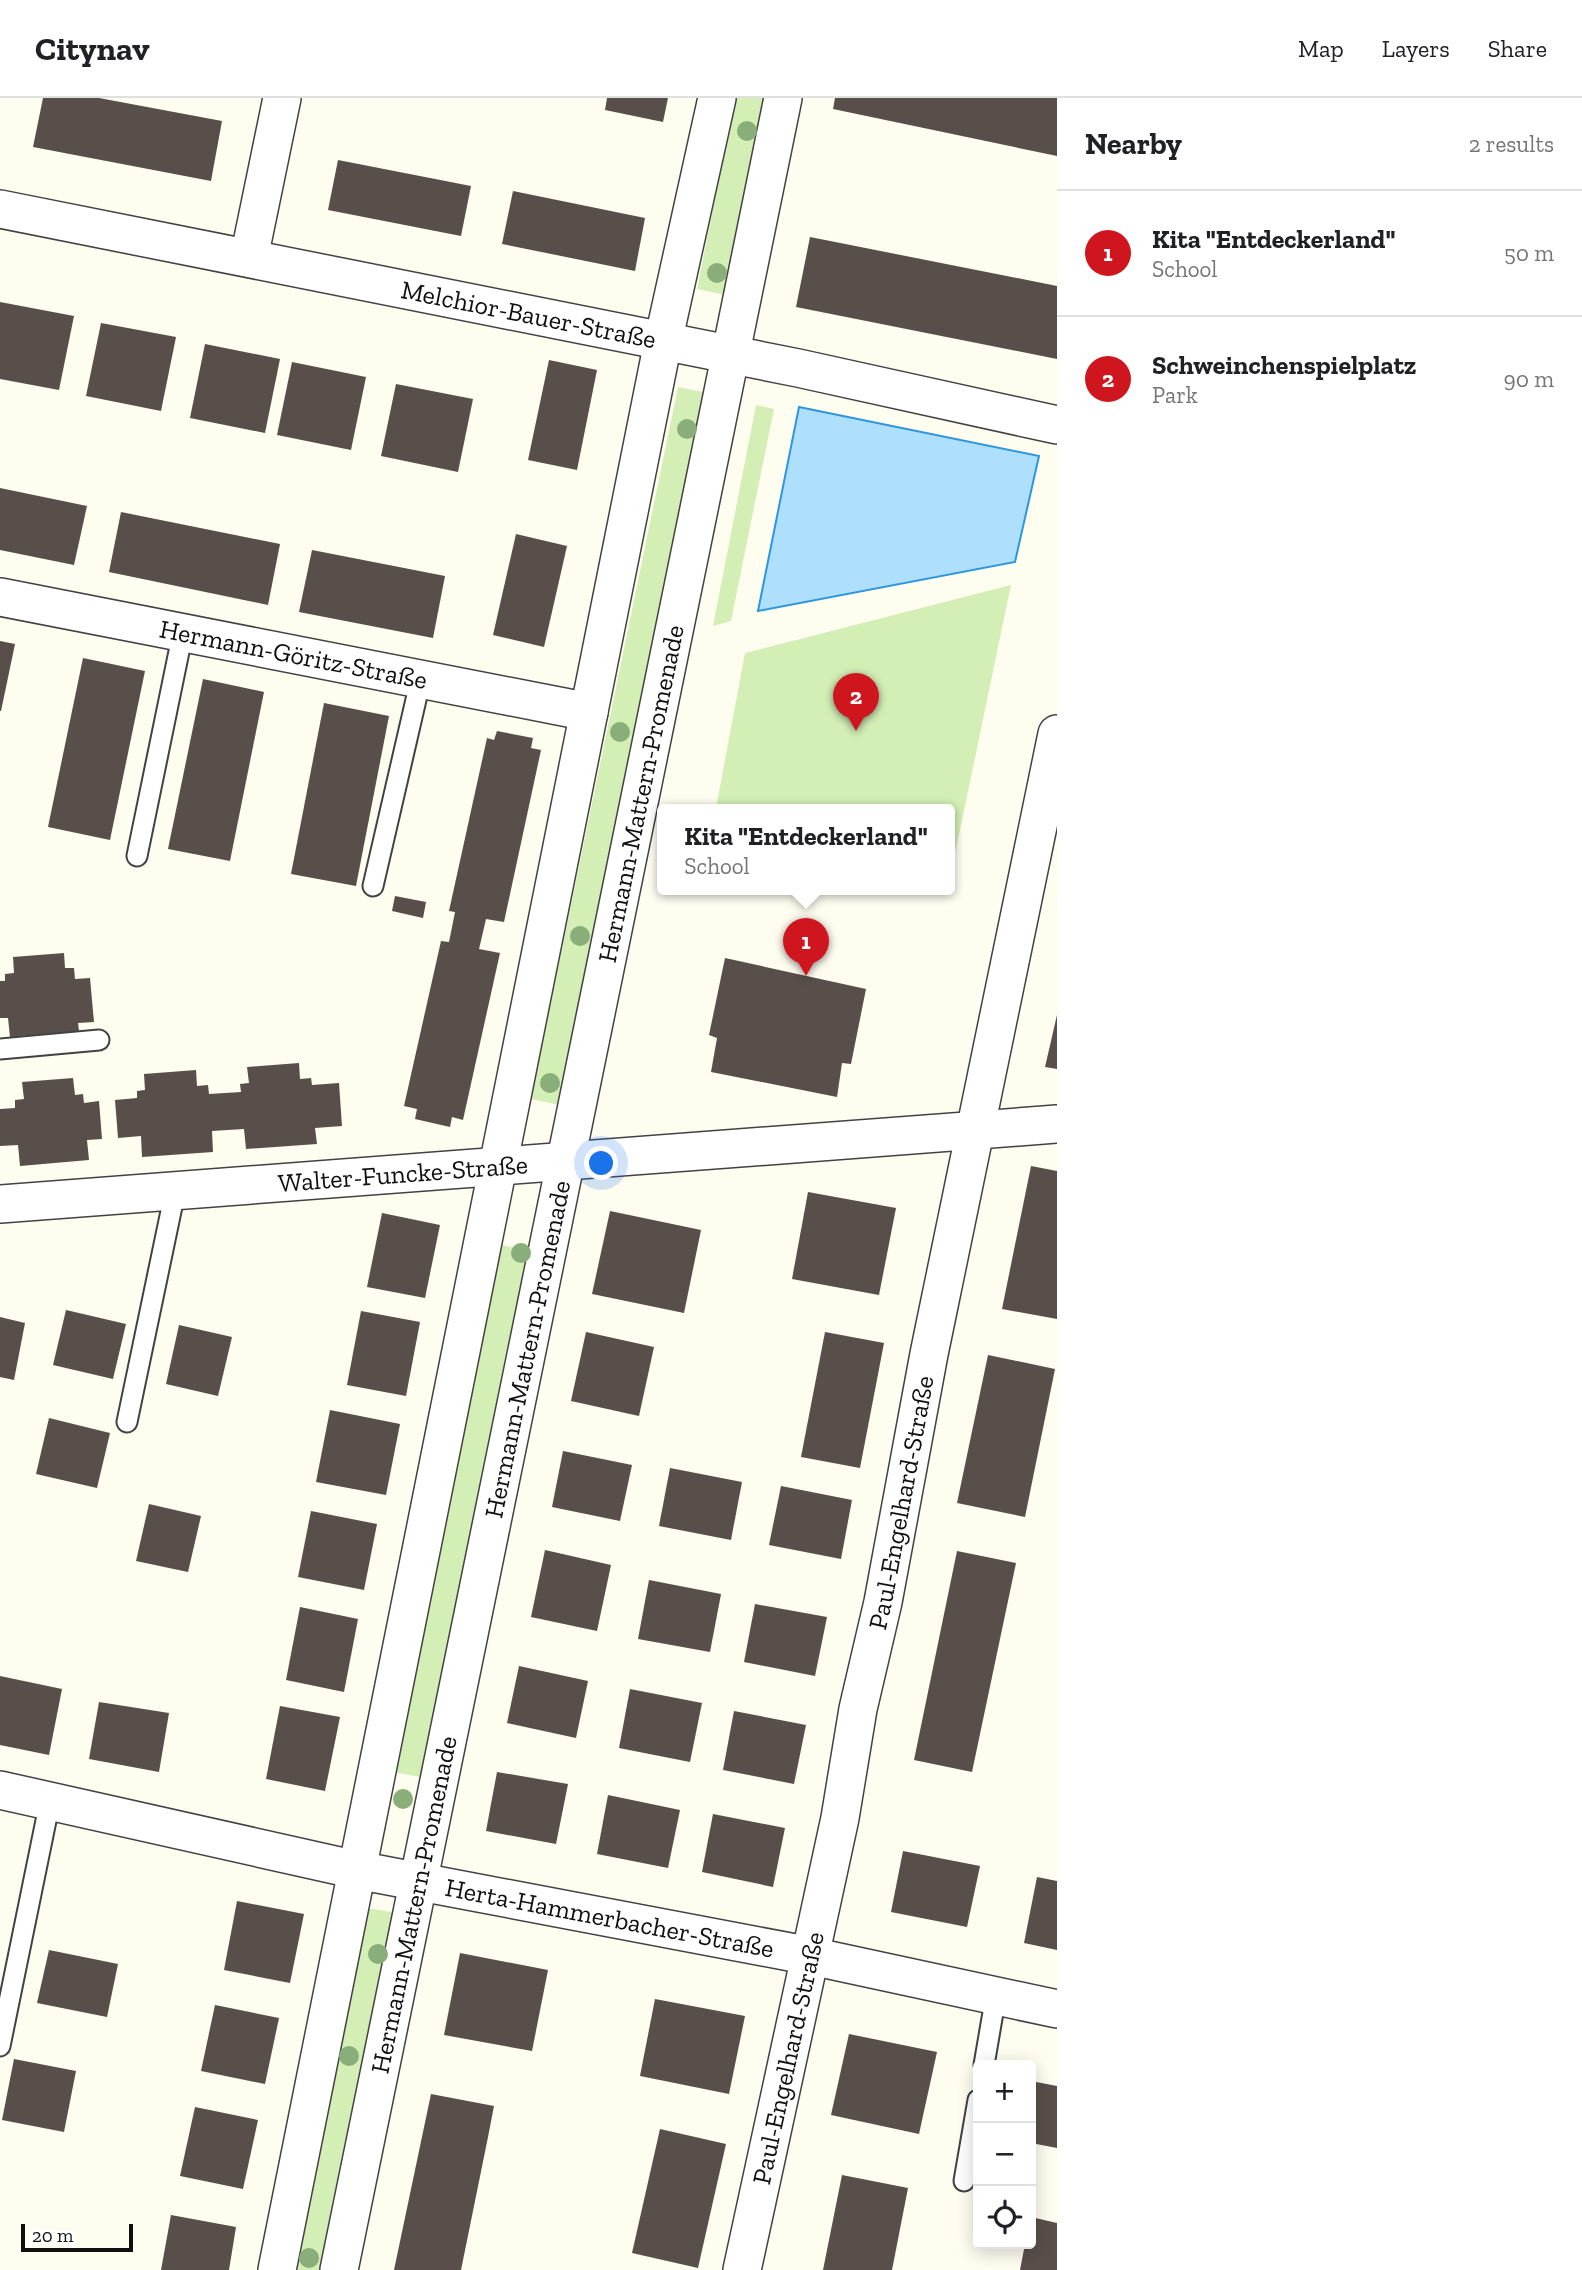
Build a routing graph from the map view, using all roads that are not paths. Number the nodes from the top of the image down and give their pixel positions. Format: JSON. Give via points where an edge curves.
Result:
{"nodes":[{"id":1,"x":282,"y":98,"type":"edge"},
{"id":2,"x":717,"y":98,"type":"edge"},
{"id":3,"x":783,"y":98,"type":"edge"},
{"id":4,"x":0,"y":209,"type":"edge"},
{"id":5,"x":249,"y":258,"type":"junction"},
{"id":6,"x":663,"y":342,"type":"junction"},
{"id":7,"x":732,"y":355,"type":"junction"},
{"id":8,"x":1057,"y":425,"type":"edge"},
{"id":9,"x":0,"y":597,"type":"edge"},
{"id":10,"x":183,"y":632,"type":"junction"},
{"id":11,"x":421,"y":678,"type":"junction"},
{"id":12,"x":589,"y":712,"type":"junction"},
{"id":13,"x":1057,"y":734,"type":"edge"},
{"id":14,"x":137,"y":856,"type":"dead end"},
{"id":15,"x":373,"y":886,"type":"dead end"},
{"id":16,"x":99,"y":1040,"type":"dead end"},
{"id":17,"x":0,"y":1049,"type":"edge"},
{"id":18,"x":1057,"y":1124,"type":"edge"},
{"id":19,"x":978,"y":1130,"type":"junction"},
{"id":20,"x":568,"y":1160,"type":"junction"},
{"id":21,"x":497,"y":1166,"type":"junction"},
{"id":22,"x":175,"y":1192,"type":"junction"},
{"id":23,"x":0,"y":1204,"type":"edge"},
{"id":24,"x":127,"y":1422,"type":"dead end"},
{"id":25,"x":0,"y":1790,"type":"edge"},
{"id":26,"x":50,"y":1801,"type":"junction"},
{"id":27,"x":357,"y":1870,"type":"junction"},
{"id":28,"x":416,"y":1881,"type":"junction"},
{"id":29,"x":811,"y":1956,"type":"junction"},
{"id":30,"x":996,"y":1995,"type":"junction"},
{"id":31,"x":1057,"y":2009,"type":"edge"},
{"id":32,"x":0,"y":2046,"type":"edge"},
{"id":33,"x":985,"y":2060,"type":"edge"},
{"id":34,"x":974,"y":2123,"type":"edge"},
{"id":35,"x":964,"y":2181,"type":"dead end"},
{"id":36,"x":277,"y":2270,"type":"edge"},
{"id":37,"x":339,"y":2270,"type":"edge"},
{"id":38,"x":742,"y":2270,"type":"edge"}],
"edges":[{"from":1,"to":5,"type":"street"},
{"from":2,"to":6,"type":"street"},
{"from":3,"to":7,"type":"street","name":"Hermann-Mattern-Promenade"},
{"from":4,"to":5,"type":"street","name":"Melchior-Bauer-Straße"},
{"from":5,"to":6,"type":"street","name":"Melchior-Bauer-Straße"},
{"from":6,"to":7,"type":"street","name":"Melchior-Bauer-Straße"},
{"from":6,"to":12,"type":"street"},
{"from":7,"to":8,"type":"street","name":"Melchior-Bauer-Straße"},
{"from":7,"to":20,"type":"street","name":"Hermann-Mattern-Promenade"},
{"from":9,"to":10,"type":"street","name":"Hermann-Göritz-Straße"},
{"from":10,"to":11,"type":"street","name":"Hermann-Göritz-Straße"},
{"from":10,"to":14,"type":"lane"},
{"from":11,"to":12,"type":"street","name":"Hermann-Göritz-Straße"},
{"from":11,"to":15,"type":"lane"},
{"from":12,"to":21,"type":"street"},
{"from":13,"to":19,"type":"street","name":"Paul-Engelhard-Straße"},
{"from":16,"to":17,"type":"lane"},
{"from":18,"to":19,"type":"street","name":"Walter-Funcke-Straße"},
{"from":19,"to":20,"type":"street","name":"Walter-Funcke-Straße"},
{"from":19,"to":29,"type":"street","name":"Paul-Engelhard-Straße","via":[[929,1354]]},
{"from":20,"to":21,"type":"street","name":"Walter-Funcke-Straße"},
{"from":20,"to":28,"type":"street","name":"Hermann-Mattern-Promenade"},
{"from":21,"to":22,"type":"street","name":"Walter-Funcke-Straße"},
{"from":21,"to":27,"type":"street"},
{"from":22,"to":23,"type":"street","name":"Walter-Funcke-Straße"},
{"from":22,"to":24,"type":"lane"},
{"from":25,"to":26,"type":"street","name":"Herta-Hammerbacher-Straße"},
{"from":26,"to":27,"type":"street","name":"Herta-Hammerbacher-Straße"},
{"from":26,"to":32,"type":"lane"},
{"from":27,"to":28,"type":"street","name":"Herta-Hammerbacher-Straße"},
{"from":27,"to":36,"type":"street"},
{"from":28,"to":29,"type":"street","name":"Herta-Hammerbacher-Straße"},
{"from":28,"to":37,"type":"street","name":"Hermann-Mattern-Promenade"},
{"from":29,"to":30,"type":"street","name":"Herta-Hammerbacher-Straße"},
{"from":29,"to":38,"type":"street","name":"Paul-Engelhard-Straße"},
{"from":30,"to":31,"type":"street","name":"Herta-Hammerbacher-Straße"},
{"from":30,"to":33,"type":"lane"},
{"from":34,"to":35,"type":"lane"}]}
